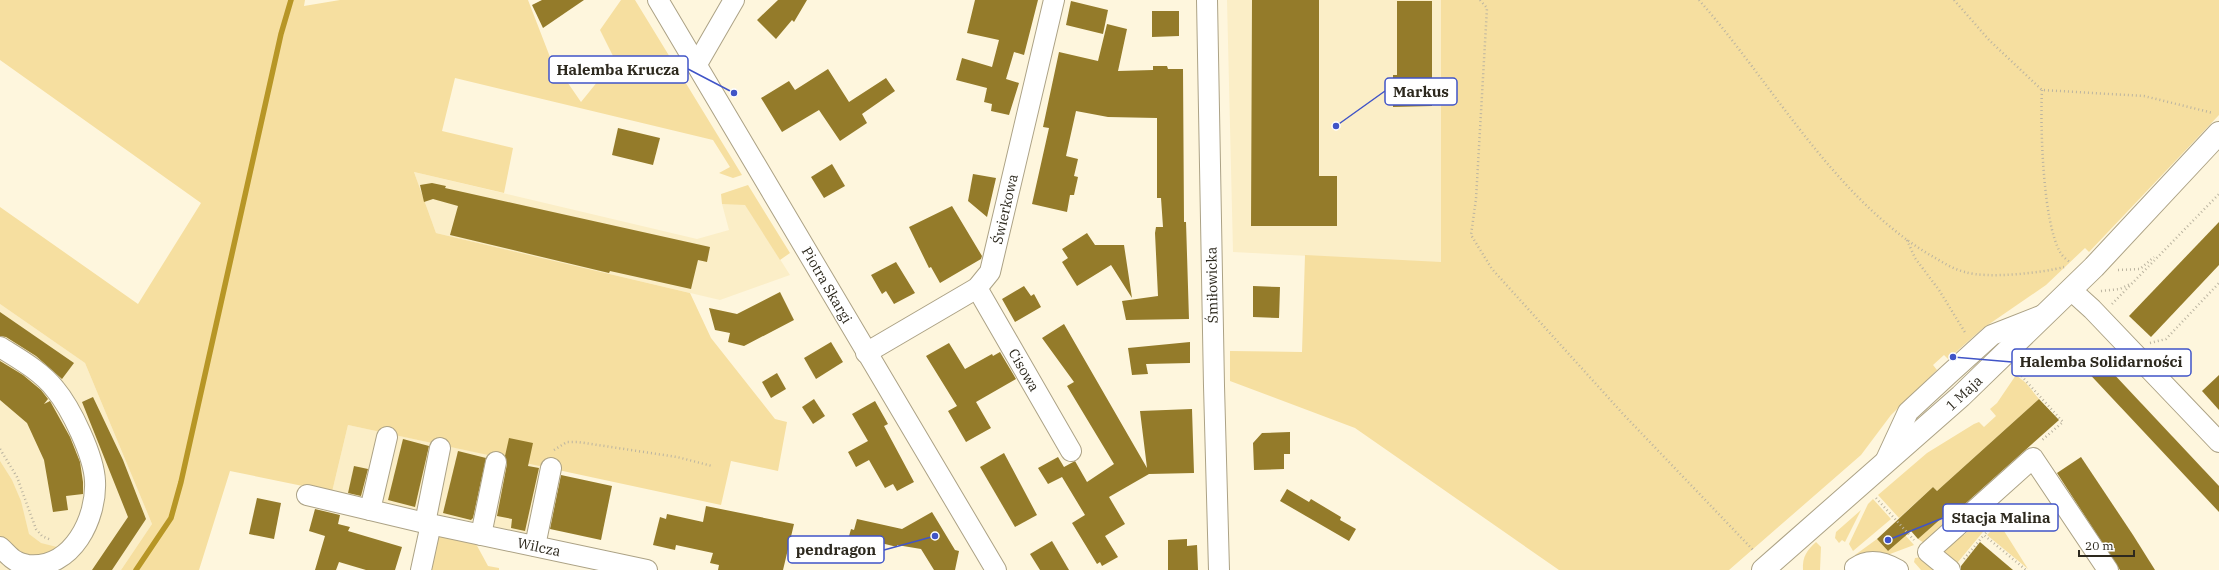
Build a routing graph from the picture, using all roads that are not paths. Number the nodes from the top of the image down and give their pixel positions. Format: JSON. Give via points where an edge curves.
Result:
{"nodes":[{"id":1,"x":658,"y":0,"type":"edge"},
{"id":2,"x":734,"y":0,"type":"edge"},
{"id":3,"x":1054,"y":0,"type":"edge"},
{"id":4,"x":1207,"y":0,"type":"edge"},
{"id":5,"x":697,"y":64,"type":"junction"},
{"id":6,"x":2219,"y":133,"type":"edge"},
{"id":7,"x":977,"y":288,"type":"junction"},
{"id":8,"x":2071,"y":290,"type":"junction"},
{"id":9,"x":0,"y":347,"type":"edge"},
{"id":10,"x":866,"y":354,"type":"junction"},
{"id":11,"x":387,"y":437,"type":"dead end"},
{"id":12,"x":2219,"y":442,"type":"edge"},
{"id":13,"x":440,"y":448,"type":"dead end"},
{"id":14,"x":1071,"y":451,"type":"dead end"},
{"id":15,"x":496,"y":462,"type":"dead end"},
{"id":16,"x":551,"y":468,"type":"road end"},
{"id":17,"x":307,"y":495,"type":"dead end"},
{"id":18,"x":370,"y":510,"type":"junction"},
{"id":19,"x":428,"y":524,"type":"junction"},
{"id":20,"x":481,"y":535,"type":"junction"},
{"id":21,"x":0,"y":546,"type":"edge"},
{"id":22,"x":535,"y":546,"type":"junction"},
{"id":23,"x":1855,"y":568,"type":"dead end"},
{"id":24,"x":1954,"y":568,"type":"edge"},
{"id":25,"x":1768,"y":569,"type":"edge"},
{"id":26,"x":421,"y":570,"type":"edge"},
{"id":27,"x":647,"y":570,"type":"edge"},
{"id":28,"x":996,"y":570,"type":"edge"},
{"id":29,"x":1219,"y":570,"type":"edge"},
{"id":30,"x":1898,"y":570,"type":"edge"},
{"id":31,"x":2108,"y":570,"type":"edge"}],
"edges":[{"from":1,"to":5,"type":"street","name":"Piotra Skargi"},
{"from":2,"to":5,"type":"street"},
{"from":3,"to":7,"type":"street","name":"Świerkowa","via":[[990,272]]},
{"from":4,"to":29,"type":"street","name":"Śmiłowicka"},
{"from":5,"to":10,"type":"street","name":"Piotra Skargi"},
{"from":6,"to":8,"type":"main road","name":"1 Maja"},
{"from":7,"to":10,"type":"street","name":"Świerkowa"},
{"from":7,"to":14,"type":"street","name":"Cisowa"},
{"from":8,"to":12,"type":"street"},
{"from":8,"to":25,"type":"main road","name":"1 Maja","via":[[1961,396]]},
{"from":9,"to":21,"type":"street","via":[[37,371],[56,390],[90,455],[95,479],[93,508],[82,536],[63,559],[37,567],[16,561]]},
{"from":10,"to":28,"type":"street","name":"Piotra Skargi"},
{"from":11,"to":18,"type":"street"},
{"from":13,"to":19,"type":"street"},
{"from":15,"to":20,"type":"street"},
{"from":16,"to":22,"type":"street"},
{"from":17,"to":18,"type":"street","name":"Wilcza"},
{"from":18,"to":19,"type":"street","name":"Wilcza"},
{"from":19,"to":20,"type":"street","name":"Wilcza"},
{"from":19,"to":26,"type":"street"},
{"from":20,"to":22,"type":"street","name":"Wilcza"},
{"from":22,"to":27,"type":"street","name":"Wilcza"},
{"from":23,"to":30,"type":"street","via":[[1863,563],[1875,562],[1886,563]]},
{"from":24,"to":31,"type":"street","via":[[1928,552],[2034,458]]}]}
